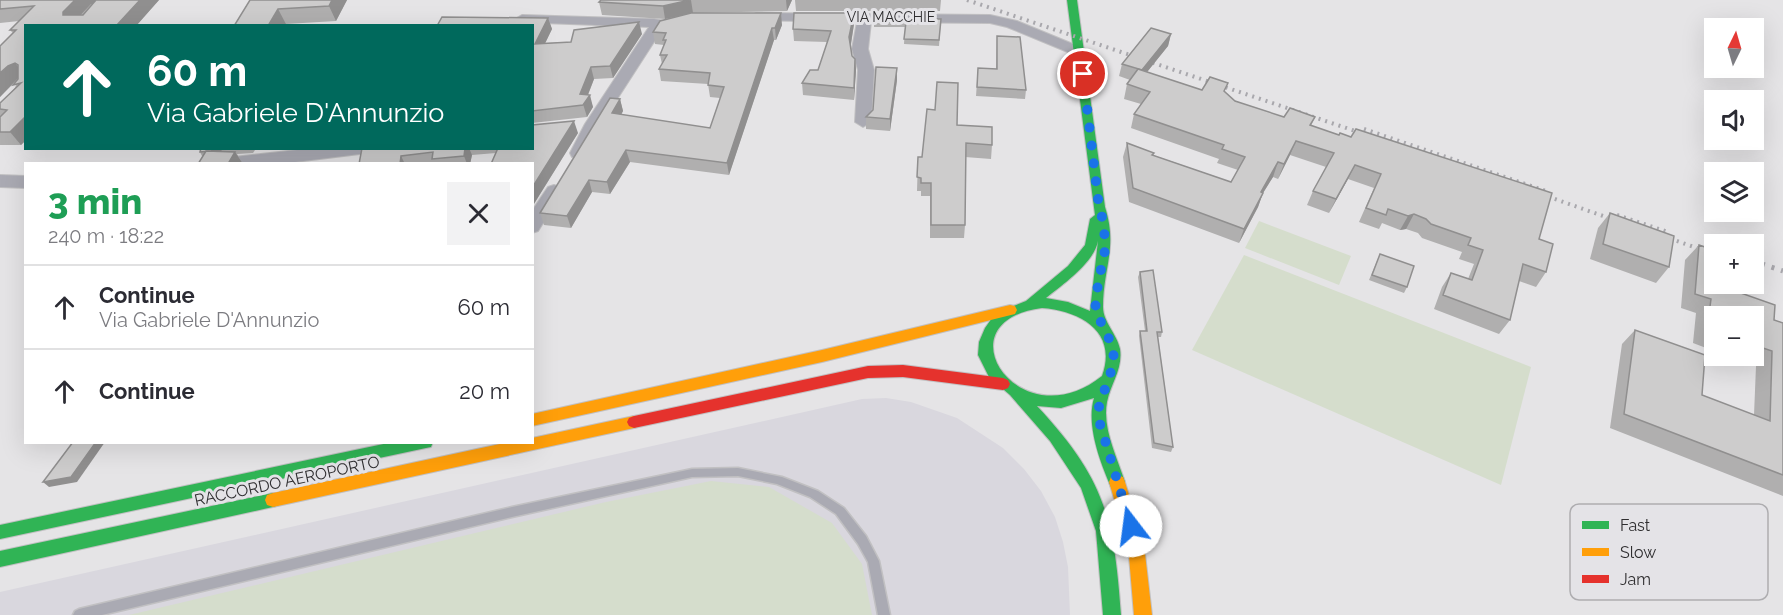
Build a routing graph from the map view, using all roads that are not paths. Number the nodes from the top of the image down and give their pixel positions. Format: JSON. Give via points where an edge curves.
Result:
{"nodes":[{"id":1,"x":784,"y":0,"type":"edge"},
{"id":2,"x":1072,"y":0,"type":"edge"},
{"id":3,"x":781,"y":17,"type":"junction"},
{"id":4,"x":865,"y":17,"type":"junction"},
{"id":5,"x":508,"y":18,"type":"edge"},
{"id":6,"x":736,"y":18,"type":"edge"},
{"id":7,"x":693,"y":19,"type":"edge"},
{"id":8,"x":666,"y":26,"type":"junction"},
{"id":9,"x":1080,"y":52,"type":"junction"},
{"id":10,"x":863,"y":122,"type":"dead end"},
{"id":11,"x":593,"y":124,"type":"junction"},
{"id":12,"x":573,"y":126,"type":"edge"},
{"id":13,"x":350,"y":150,"type":"edge"},
{"id":14,"x":243,"y":162,"type":"edge"},
{"id":15,"x":0,"y":181,"type":"edge"},
{"id":16,"x":24,"y":182,"type":"edge"},
{"id":17,"x":1099,"y":207,"type":"junction"},
{"id":18,"x":534,"y":224,"type":"edge"},
{"id":19,"x":1031,"y":303,"type":"junction"},
{"id":20,"x":1010,"y":309,"type":"junction"},
{"id":21,"x":1105,"y":331,"type":"junction"},
{"id":22,"x":1108,"y":379,"type":"junction"},
{"id":23,"x":1003,"y":384,"type":"junction"},
{"id":24,"x":1016,"y":393,"type":"junction"},
{"id":25,"x":534,"y":420,"type":"edge"},
{"id":26,"x":534,"y":443,"type":"edge"},
{"id":27,"x":417,"y":444,"type":"edge"},
{"id":28,"x":531,"y":444,"type":"edge"},
{"id":29,"x":0,"y":532,"type":"edge"},
{"id":30,"x":0,"y":559,"type":"edge"},
{"id":31,"x":79,"y":615,"type":"edge"},
{"id":32,"x":884,"y":615,"type":"edge"},
{"id":33,"x":1112,"y":615,"type":"edge"},
{"id":34,"x":1143,"y":615,"type":"edge"}],
"edges":[{"from":1,"to":3,"type":"street"},
{"from":2,"to":9,"type":"main road"},
{"from":3,"to":4,"type":"street","name":"VIA MACCHIE"},
{"from":3,"to":6,"type":"street","name":"VIA MACCHIE"},
{"from":4,"to":9,"type":"street","name":"VIA MACCHIE","via":[[990,19]]},
{"from":4,"to":10,"type":"street","via":[[860,49],[866,70]]},
{"from":5,"to":8,"type":"street"},
{"from":7,"to":8,"type":"street"},
{"from":8,"to":11,"type":"street","via":[[656,28]]},
{"from":9,"to":17,"type":"main road"},
{"from":11,"to":12,"type":"street"},
{"from":11,"to":18,"type":"street"},
{"from":13,"to":14,"type":"street"},
{"from":15,"to":16,"type":"street"},
{"from":17,"to":19,"type":"main road","via":[[1091,246],[1073,269]]},
{"from":17,"to":21,"type":"main road","via":[[1105,250],[1095,310]]},
{"from":19,"to":20,"type":"main road"},
{"from":19,"to":21,"type":"main road","via":[[1072,308],[1091,317]]},
{"from":20,"to":23,"type":"main road","via":[[990,327],[985,346],[989,366]]},
{"from":20,"to":25,"type":"main road","via":[[822,356]]},
{"from":21,"to":22,"type":"main road","via":[[1113,347],[1114,363]]},
{"from":22,"to":24,"type":"main road","via":[[1096,392],[1058,404]]},
{"from":22,"to":34,"type":"main road","via":[[1099,406],[1100,424],[1136,545]]},
{"from":23,"to":24,"type":"main road"},
{"from":23,"to":26,"type":"main road","name":"RACCORDO AEROPORTO","via":[[891,369]]},
{"from":24,"to":33,"type":"main road","via":[[1074,461],[1097,506]]},
{"from":27,"to":29,"type":"main road","name":"RACCORDO AEROPORTO"},
{"from":28,"to":30,"type":"main road","name":"RACCORDO AEROPORTO"},
{"from":31,"to":32,"type":"lane","via":[[692,473],[738,472],[778,480],[814,494],[840,511],[873,561]]}]}
